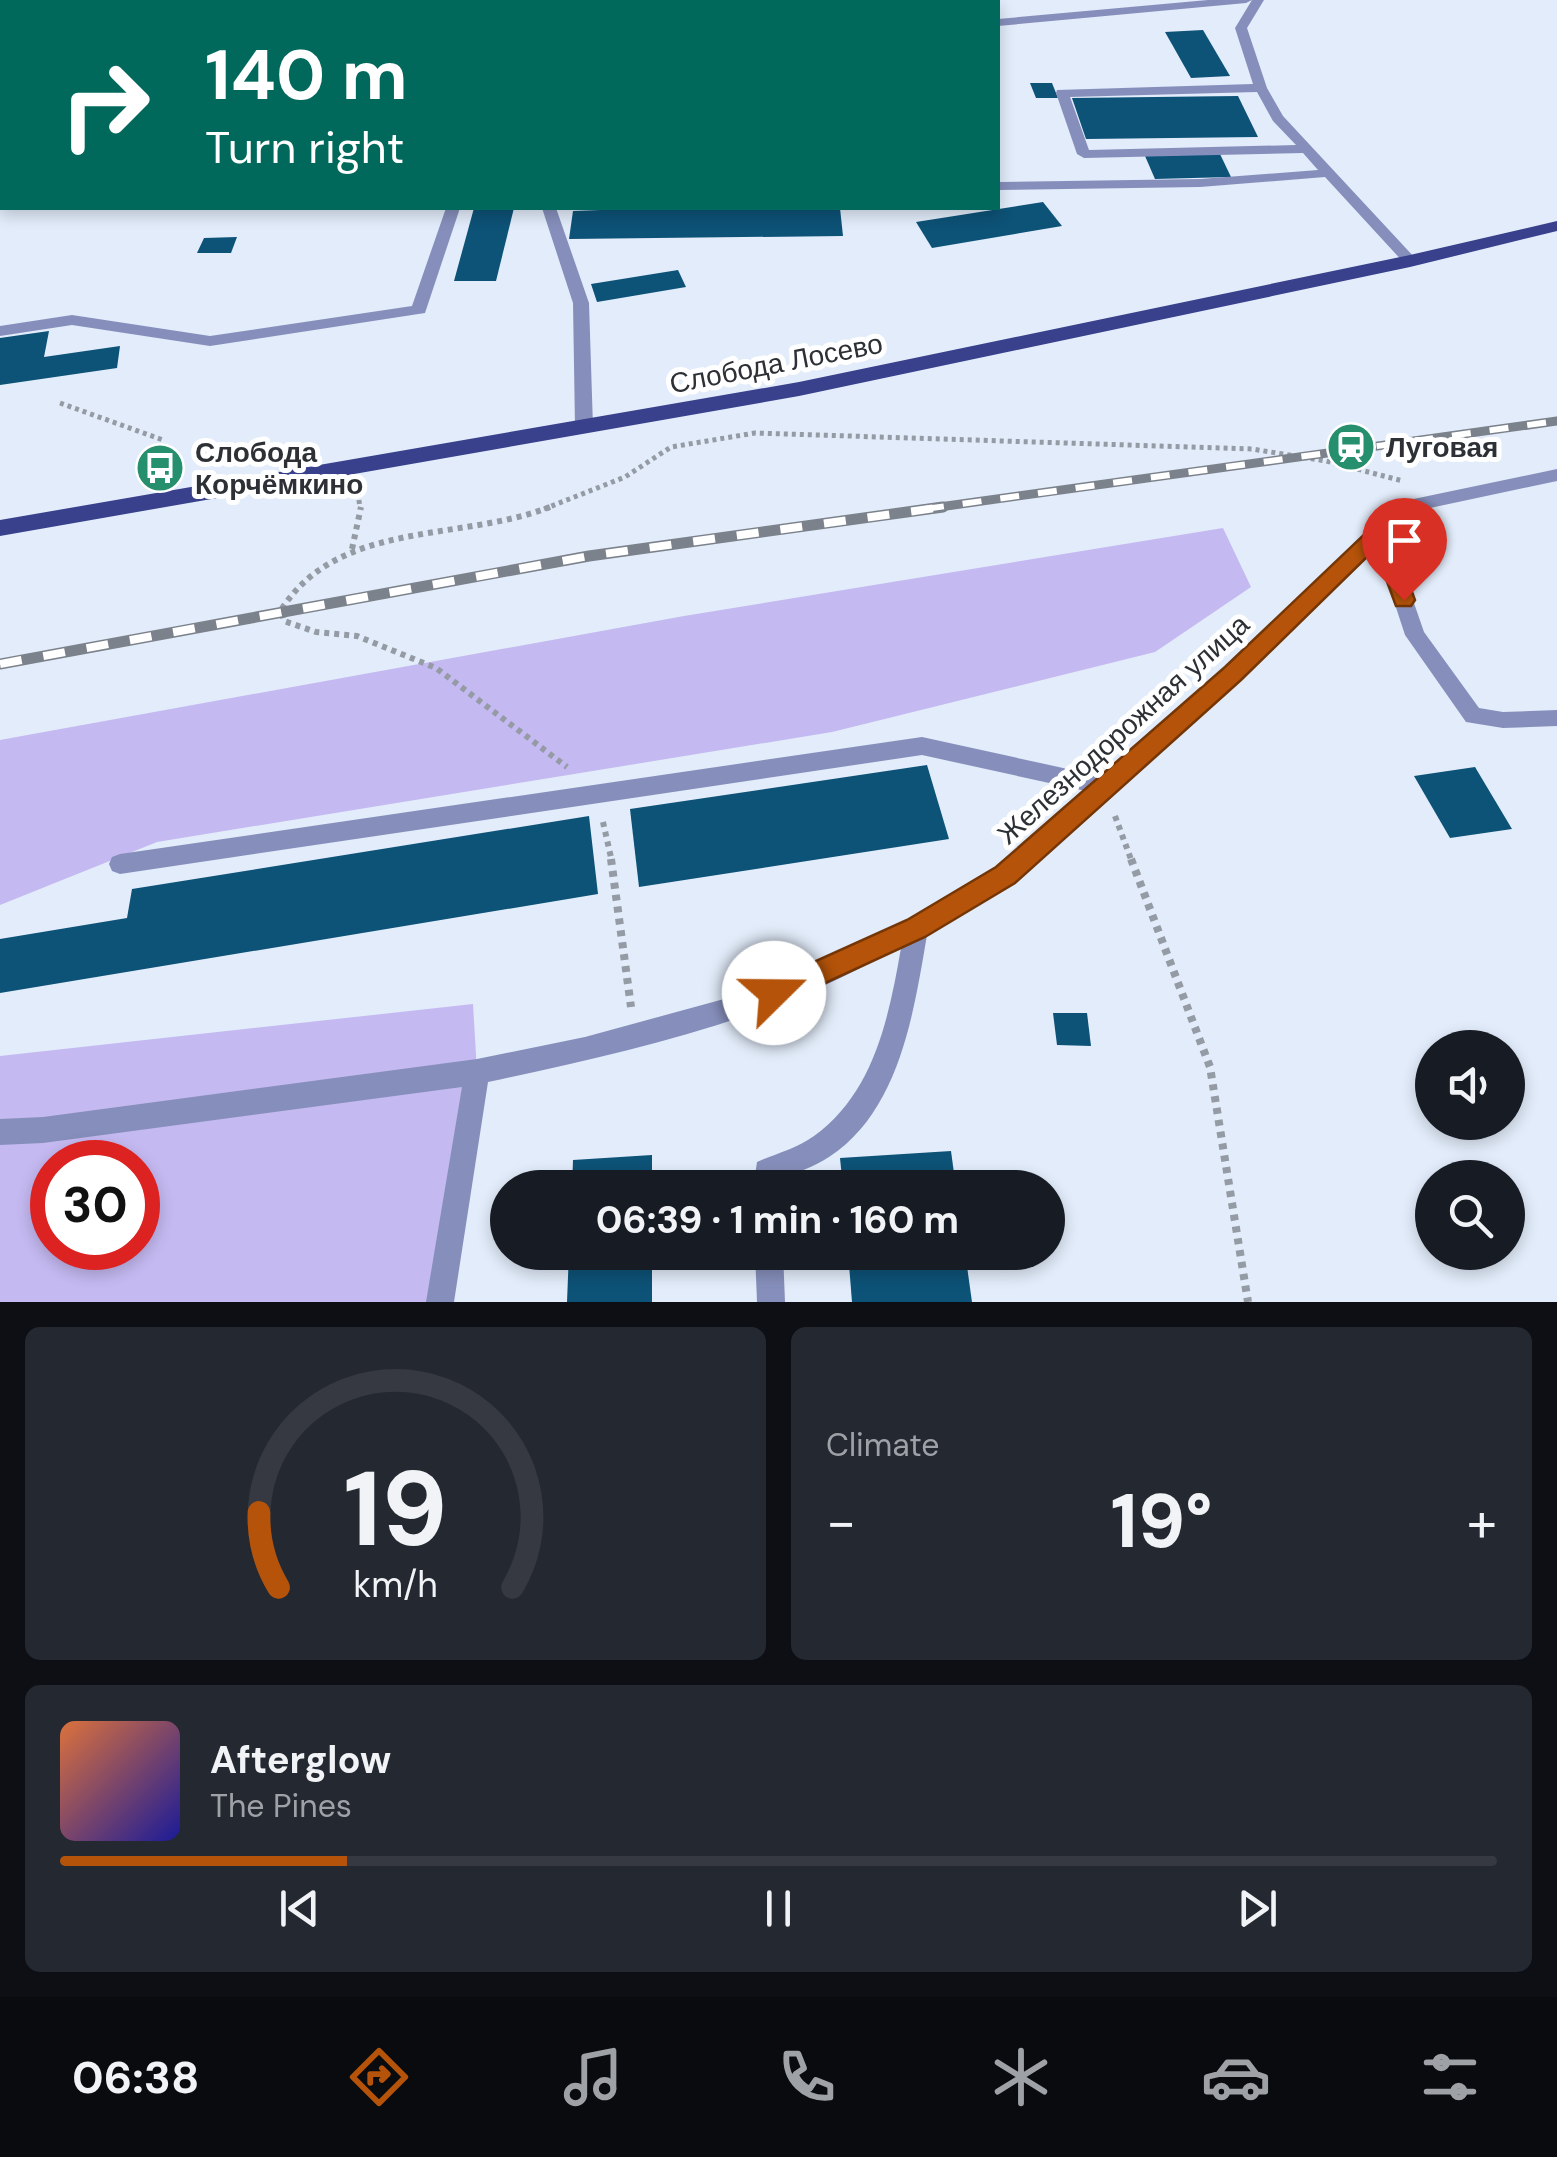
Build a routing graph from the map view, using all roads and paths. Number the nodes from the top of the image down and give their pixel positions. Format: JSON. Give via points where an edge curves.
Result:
{"nodes":[{"id":1,"x":1246,"y":0,"type":"edge"},
{"id":2,"x":1258,"y":0,"type":"edge"},
{"id":3,"x":1000,"y":24,"type":"edge"},
{"id":4,"x":1261,"y":88,"type":"junction"},
{"id":5,"x":1307,"y":150,"type":"junction"},
{"id":6,"x":1328,"y":173,"type":"junction"},
{"id":7,"x":1000,"y":186,"type":"edge"},
{"id":8,"x":452,"y":210,"type":"edge"},
{"id":9,"x":550,"y":210,"type":"edge"},
{"id":10,"x":1557,"y":226,"type":"edge"},
{"id":11,"x":1410,"y":261,"type":"junction"},
{"id":12,"x":0,"y":331,"type":"edge"},
{"id":13,"x":60,"y":403,"type":"dead end"},
{"id":14,"x":584,"y":426,"type":"junction"},
{"id":15,"x":163,"y":440,"type":"dead end"},
{"id":16,"x":348,"y":468,"type":"junction"},
{"id":17,"x":1557,"y":475,"type":"edge"},
{"id":18,"x":1456,"y":495,"type":"junction"},
{"id":19,"x":0,"y":528,"type":"edge"},
{"id":20,"x":1380,"y":531,"type":"junction"},
{"id":21,"x":352,"y":548,"type":"junction"},
{"id":22,"x":1557,"y":718,"type":"edge"},
{"id":23,"x":1104,"y":786,"type":"junction"},
{"id":24,"x":596,"y":794,"type":"junction"},
{"id":25,"x":120,"y":864,"type":"dead end"},
{"id":26,"x":916,"y":929,"type":"junction"},
{"id":27,"x":636,"y":1035,"type":"junction"},
{"id":28,"x":476,"y":1072,"type":"junction"},
{"id":29,"x":0,"y":1132,"type":"edge"},
{"id":30,"x":768,"y":1170,"type":"edge"},
{"id":31,"x":770,"y":1270,"type":"edge"},
{"id":32,"x":440,"y":1302,"type":"edge"},
{"id":33,"x":771,"y":1302,"type":"edge"},
{"id":34,"x":1248,"y":1302,"type":"edge"}],
"edges":[{"from":1,"to":3,"type":"street"},
{"from":2,"to":4,"type":"street","via":[[1241,28]]},
{"from":4,"to":5,"type":"street"},
{"from":4,"to":5,"type":"street","via":[[1062,94],[1084,154]]},
{"from":5,"to":6,"type":"street"},
{"from":6,"to":7,"type":"street","via":[[1184,184]]},
{"from":6,"to":11,"type":"street"},
{"from":8,"to":12,"type":"street","via":[[419,310],[210,341],[72,320]]},
{"from":9,"to":14,"type":"street","via":[[580,303]]},
{"from":10,"to":11,"type":"main road","name":"Слобода Лосево"},
{"from":11,"to":14,"type":"main road","name":"Слобода Лосево","via":[[799,389]]},
{"from":13,"to":15,"type":"path"},
{"from":14,"to":16,"type":"main road","name":"Слобода Лосево"},
{"from":16,"to":19,"type":"main road","name":"Слобода Лосево"},
{"from":16,"to":21,"type":"path","via":[[362,501]]},
{"from":17,"to":18,"type":"street","name":"Железнодорожная улица"},
{"from":18,"to":20,"type":"street","name":"Железнодорожная улица","via":[[1410,506]]},
{"from":18,"to":21,"type":"path","via":[[1252,449],[756,433],[672,446],[625,477],[534,513]]},
{"from":20,"to":22,"type":"street","via":[[1415,635],[1473,716]]},
{"from":20,"to":23,"type":"street","name":"Железнодорожная улица","via":[[1233,674]]},
{"from":21,"to":24,"type":"path","via":[[296,584],[281,610],[284,621],[357,636],[436,668]]},
{"from":23,"to":24,"type":"street","via":[[922,746]]},
{"from":23,"to":26,"type":"street","name":"Железнодорожная улица","via":[[1006,875]]},
{"from":23,"to":34,"type":"path","via":[[1210,1068]]},
{"from":24,"to":25,"type":"street"},
{"from":24,"to":27,"type":"path"},
{"from":26,"to":27,"type":"street","name":"Железнодорожная улица","via":[[800,984]]},
{"from":26,"to":30,"type":"street","via":[[905,994],[880,1070],[854,1120],[822,1148]]},
{"from":27,"to":28,"type":"street","name":"Железнодорожная улица"},
{"from":28,"to":29,"type":"street","name":"Железнодорожная улица"},
{"from":28,"to":32,"type":"street"},
{"from":31,"to":33,"type":"street"}]}
